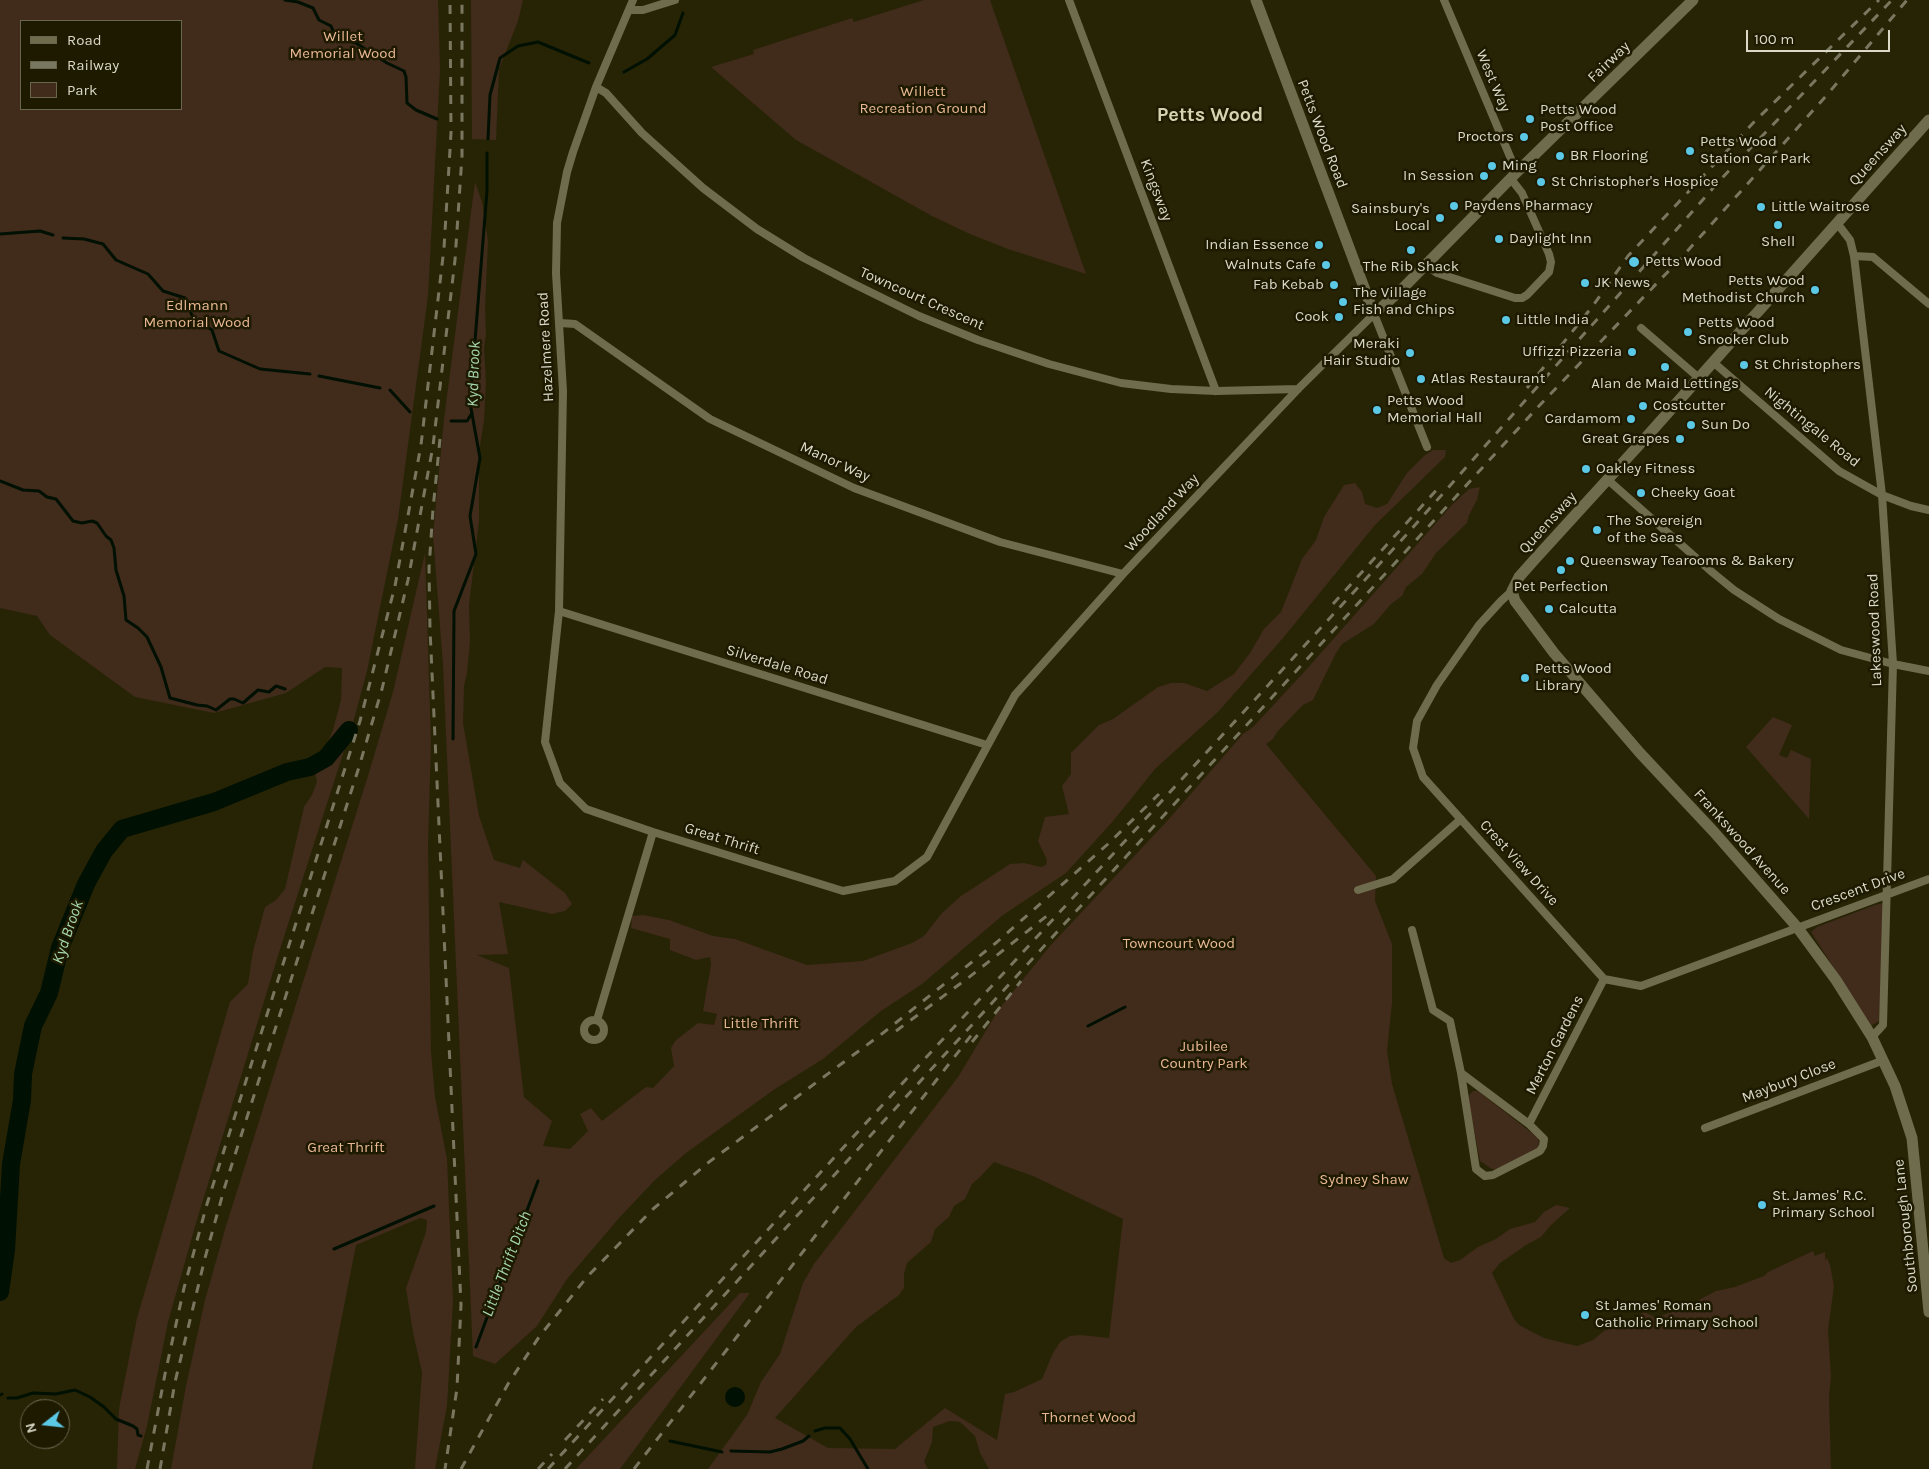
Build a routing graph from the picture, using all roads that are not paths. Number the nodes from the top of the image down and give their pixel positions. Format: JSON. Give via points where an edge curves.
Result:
{"nodes":[{"id":1,"x":633,"y":0,"type":"edge"},
{"id":2,"x":674,"y":0,"type":"edge"},
{"id":3,"x":1069,"y":0,"type":"edge"},
{"id":4,"x":1256,"y":0,"type":"edge"},
{"id":5,"x":1444,"y":0,"type":"edge"},
{"id":6,"x":1693,"y":0,"type":"edge"},
{"id":7,"x":629,"y":10,"type":"junction"},
{"id":8,"x":596,"y":88,"type":"junction"},
{"id":9,"x":1929,"y":120,"type":"edge"},
{"id":10,"x":1514,"y":175,"type":"junction"},
{"id":11,"x":1837,"y":223,"type":"junction"},
{"id":12,"x":1854,"y":256,"type":"junction"},
{"id":13,"x":1426,"y":265,"type":"junction"},
{"id":14,"x":1929,"y":304,"type":"edge"},
{"id":15,"x":1374,"y":314,"type":"junction"},
{"id":16,"x":560,"y":323,"type":"junction"},
{"id":17,"x":1641,"y":328,"type":"dead end"},
{"id":18,"x":1713,"y":362,"type":"junction"},
{"id":19,"x":1700,"y":378,"type":"junction"},
{"id":20,"x":1298,"y":389,"type":"junction"},
{"id":21,"x":1216,"y":391,"type":"junction"},
{"id":22,"x":1427,"y":447,"type":"dead end"},
{"id":23,"x":1608,"y":480,"type":"junction"},
{"id":24,"x":1882,"y":495,"type":"junction"},
{"id":25,"x":1929,"y":510,"type":"edge"},
{"id":26,"x":1123,"y":574,"type":"junction"},
{"id":27,"x":1512,"y":591,"type":"junction"},
{"id":28,"x":559,"y":611,"type":"junction"},
{"id":29,"x":1892,"y":664,"type":"junction"},
{"id":30,"x":1929,"y":671,"type":"edge"},
{"id":31,"x":987,"y":745,"type":"junction"},
{"id":32,"x":1461,"y":819,"type":"junction"},
{"id":33,"x":653,"y":832,"type":"junction"},
{"id":34,"x":1929,"y":879,"type":"edge"},
{"id":35,"x":1358,"y":890,"type":"dead end"},
{"id":36,"x":1887,"y":895,"type":"junction"},
{"id":37,"x":1797,"y":927,"type":"junction"},
{"id":38,"x":1412,"y":930,"type":"dead end"},
{"id":39,"x":1604,"y":978,"type":"junction"},
{"id":40,"x":597,"y":1020,"type":"dead end"},
{"id":41,"x":1872,"y":1037,"type":"junction"},
{"id":42,"x":1884,"y":1060,"type":"junction"},
{"id":43,"x":1461,"y":1073,"type":"junction"},
{"id":44,"x":1529,"y":1124,"type":"junction"},
{"id":45,"x":1705,"y":1128,"type":"dead end"},
{"id":46,"x":1912,"y":1138,"type":"joint"},
{"id":47,"x":1926,"y":1247,"type":"edge"},
{"id":48,"x":1929,"y":1312,"type":"edge"}],
"edges":[{"from":1,"to":7,"type":"street","name":"Hazelmere Road"},
{"from":2,"to":7,"type":"street","via":[[643,10]]},
{"from":3,"to":21,"type":"street","name":"Kingsway"},
{"from":4,"to":15,"type":"street","name":"Petts Wood Road"},
{"from":5,"to":10,"type":"street","name":"West Way","via":[[1511,159]]},
{"from":6,"to":10,"type":"street","name":"Fairway"},
{"from":7,"to":8,"type":"street","name":"Hazelmere Road"},
{"from":8,"to":16,"type":"street","name":"Hazelmere Road","via":[[569,165],[558,223],[556,273]]},
{"from":8,"to":21,"type":"street","name":"Towncourt Crescent","via":[[606,93],[642,133],[703,188],[765,234],[804,258],[919,316],[1049,364],[1121,382]]},
{"from":9,"to":11,"type":"street","name":"Queensway"},
{"from":10,"to":13,"type":"street","name":"Fairway"},
{"from":10,"to":13,"type":"street","name":"West Way","via":[[1550,262],[1549,272],[1527,295],[1515,298],[1437,273]]},
{"from":11,"to":12,"type":"street","name":"Lakeswood Road","via":[[1850,240]]},
{"from":11,"to":18,"type":"street","name":"Queensway"},
{"from":12,"to":14,"type":"street","via":[[1873,257]]},
{"from":12,"to":24,"type":"street","name":"Lakeswood Road"},
{"from":13,"to":15,"type":"street","name":"Fairway"},
{"from":15,"to":20,"type":"street","name":"Woodland Way"},
{"from":15,"to":22,"type":"street","name":"Petts Wood Road"},
{"from":16,"to":26,"type":"street","name":"Manor Way","via":[[575,324],[710,418],[854,488],[1000,542]]},
{"from":16,"to":28,"type":"street","name":"Hazelmere Road","via":[[563,390]]},
{"from":17,"to":19,"type":"street"},
{"from":18,"to":19,"type":"street","name":"Queensway"},
{"from":18,"to":24,"type":"street","name":"Nightingale Road","via":[[1839,471]]},
{"from":19,"to":23,"type":"street","name":"Queensway"},
{"from":20,"to":21,"type":"street","name":"Towncourt Crescent"},
{"from":20,"to":26,"type":"street","name":"Woodland Way"},
{"from":23,"to":27,"type":"street","name":"Queensway","via":[[1519,577]]},
{"from":23,"to":29,"type":"street","via":[[1712,572],[1759,607],[1841,650]]},
{"from":24,"to":25,"type":"street","name":"Nightingale Road"},
{"from":24,"to":29,"type":"street","name":"Lakeswood Road"},
{"from":26,"to":31,"type":"street","name":"Woodland Way","via":[[1015,695]]},
{"from":27,"to":32,"type":"street","name":"Crest View Drive","via":[[1479,625],[1437,685],[1417,721],[1413,748],[1423,776]]},
{"from":27,"to":37,"type":"street","name":"Frankswood Avenue","via":[[1515,601],[1554,653]]},
{"from":28,"to":31,"type":"street","name":"Silverdale Road"},
{"from":28,"to":33,"type":"street","name":"Great Thrift","via":[[545,742],[560,783],[586,808]]},
{"from":29,"to":30,"type":"street"},
{"from":29,"to":36,"type":"street","name":"Lakeswood Road"},
{"from":31,"to":33,"type":"street","name":"Great Thrift","via":[[927,857],[895,881],[843,890]]},
{"from":32,"to":35,"type":"street","via":[[1393,879]]},
{"from":32,"to":39,"type":"street","name":"Crest View Drive"},
{"from":33,"to":40,"type":"street"},
{"from":34,"to":36,"type":"street","name":"Crescent Drive"},
{"from":36,"to":37,"type":"street","name":"Crescent Drive"},
{"from":36,"to":41,"type":"street","name":"Lakeswood Road","via":[[1883,1025]]},
{"from":37,"to":39,"type":"street","via":[[1640,986]]},
{"from":37,"to":41,"type":"street","name":"Frankswood Avenue"},
{"from":38,"to":43,"type":"street","via":[[1433,1010],[1450,1021]]},
{"from":39,"to":44,"type":"street","name":"Merton Gardens"},
{"from":41,"to":42,"type":"street","name":"Frankswood Avenue"},
{"from":42,"to":45,"type":"street","name":"Maybury Close"},
{"from":42,"to":46,"type":"street","name":"Frankswood Avenue"},
{"from":43,"to":44,"type":"street"},
{"from":43,"to":44,"type":"street","via":[[1476,1169],[1484,1176],[1493,1175],[1540,1151],[1544,1139]]},
{"from":46,"to":47,"type":"street","name":"Southborough Lane"},
{"from":47,"to":48,"type":"street","name":"Southborough Lane"}]}
